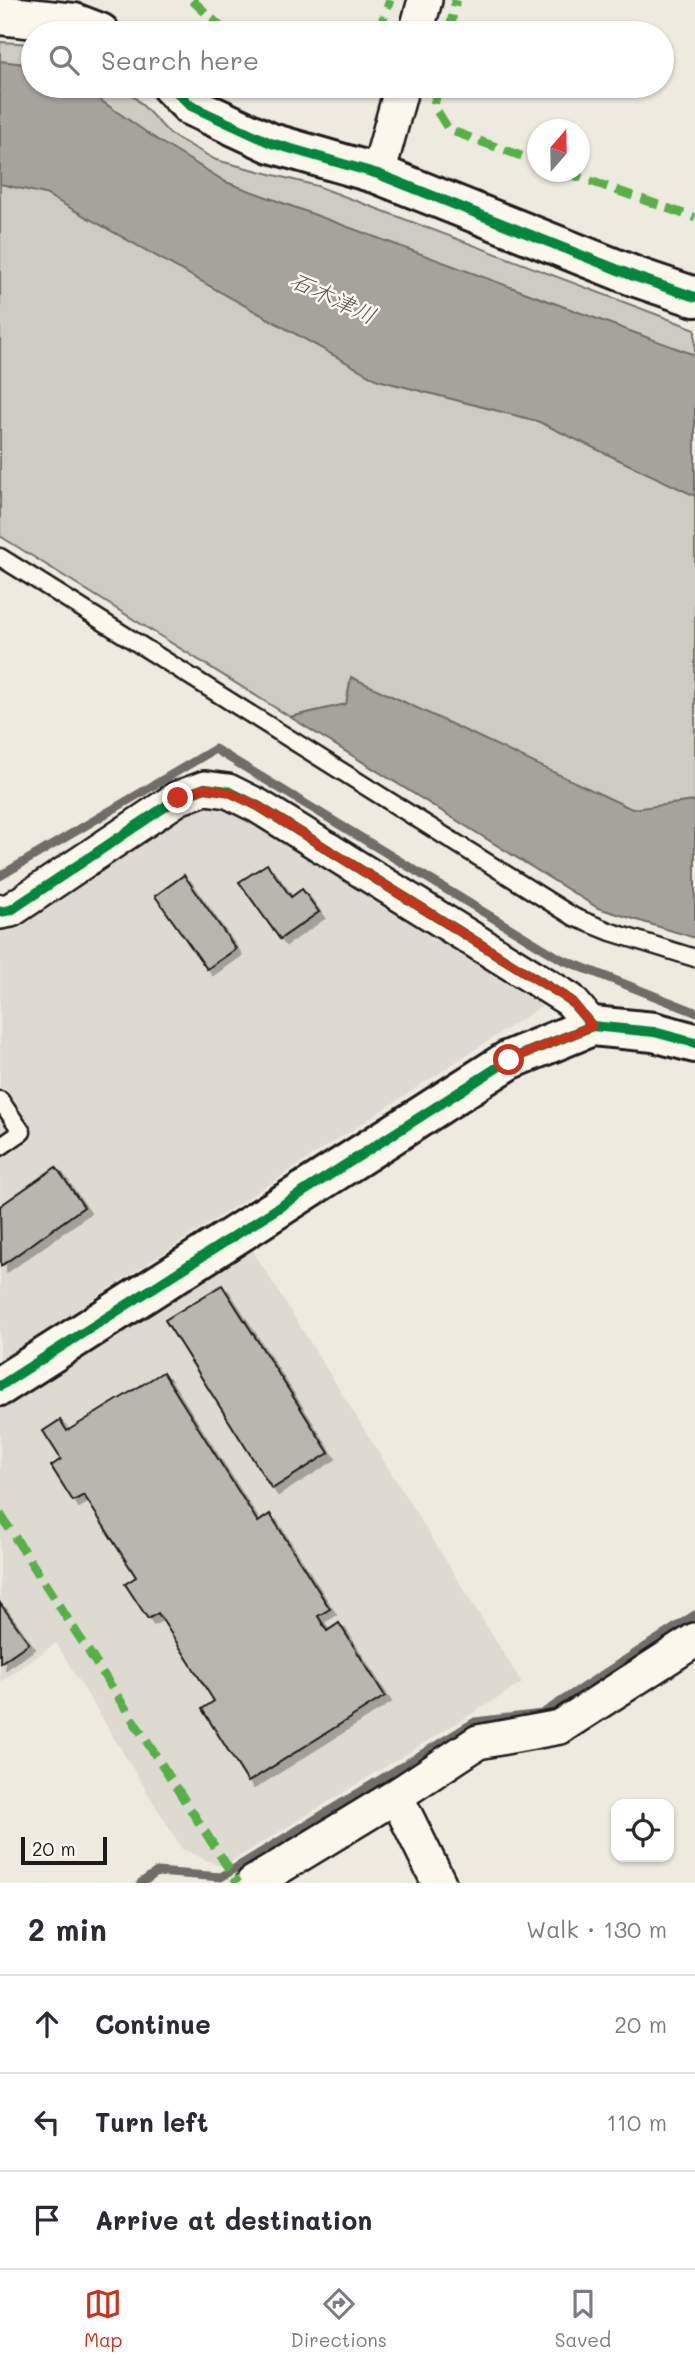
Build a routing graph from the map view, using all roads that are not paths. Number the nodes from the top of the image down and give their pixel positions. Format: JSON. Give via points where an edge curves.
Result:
{"nodes":[{"id":1,"x":425,"y":0,"type":"edge"},
{"id":2,"x":0,"y":15,"type":"edge"},
{"id":3,"x":56,"y":21,"type":"edge"},
{"id":4,"x":419,"y":21,"type":"edge"},
{"id":5,"x":183,"y":98,"type":"edge"},
{"id":6,"x":399,"y":98,"type":"edge"},
{"id":7,"x":378,"y":174,"type":"junction"},
{"id":8,"x":695,"y":297,"type":"edge"},
{"id":9,"x":0,"y":557,"type":"edge"},
{"id":10,"x":0,"y":912,"type":"edge"},
{"id":11,"x":695,"y":958,"type":"edge"},
{"id":12,"x":592,"y":1026,"type":"junction"},
{"id":13,"x":695,"y":1042,"type":"edge"},
{"id":14,"x":0,"y":1100,"type":"edge"},
{"id":15,"x":0,"y":1147,"type":"edge"},
{"id":16,"x":0,"y":1386,"type":"edge"},
{"id":17,"x":695,"y":1640,"type":"edge"},
{"id":18,"x":396,"y":1796,"type":"junction"},
{"id":19,"x":253,"y":1883,"type":"edge"},
{"id":20,"x":439,"y":1883,"type":"edge"}],
"edges":[{"from":1,"to":4,"type":"street"},
{"from":2,"to":3,"type":"street"},
{"from":5,"to":7,"type":"street","via":[[271,143]]},
{"from":6,"to":7,"type":"street"},
{"from":7,"to":8,"type":"street"},
{"from":9,"to":11,"type":"lane","via":[[574,917]]},
{"from":10,"to":12,"type":"street","via":[[11,910],[178,798],[205,788],[228,792],[258,806],[570,1000]]},
{"from":12,"to":13,"type":"street","via":[[654,1032]]},
{"from":12,"to":16,"type":"street","via":[[509,1060]]},
{"from":14,"to":15,"type":"lane","via":[[22,1132]]},
{"from":17,"to":18,"type":"street","via":[[560,1727],[478,1742]]},
{"from":18,"to":19,"type":"street"},
{"from":18,"to":20,"type":"street"}]}
